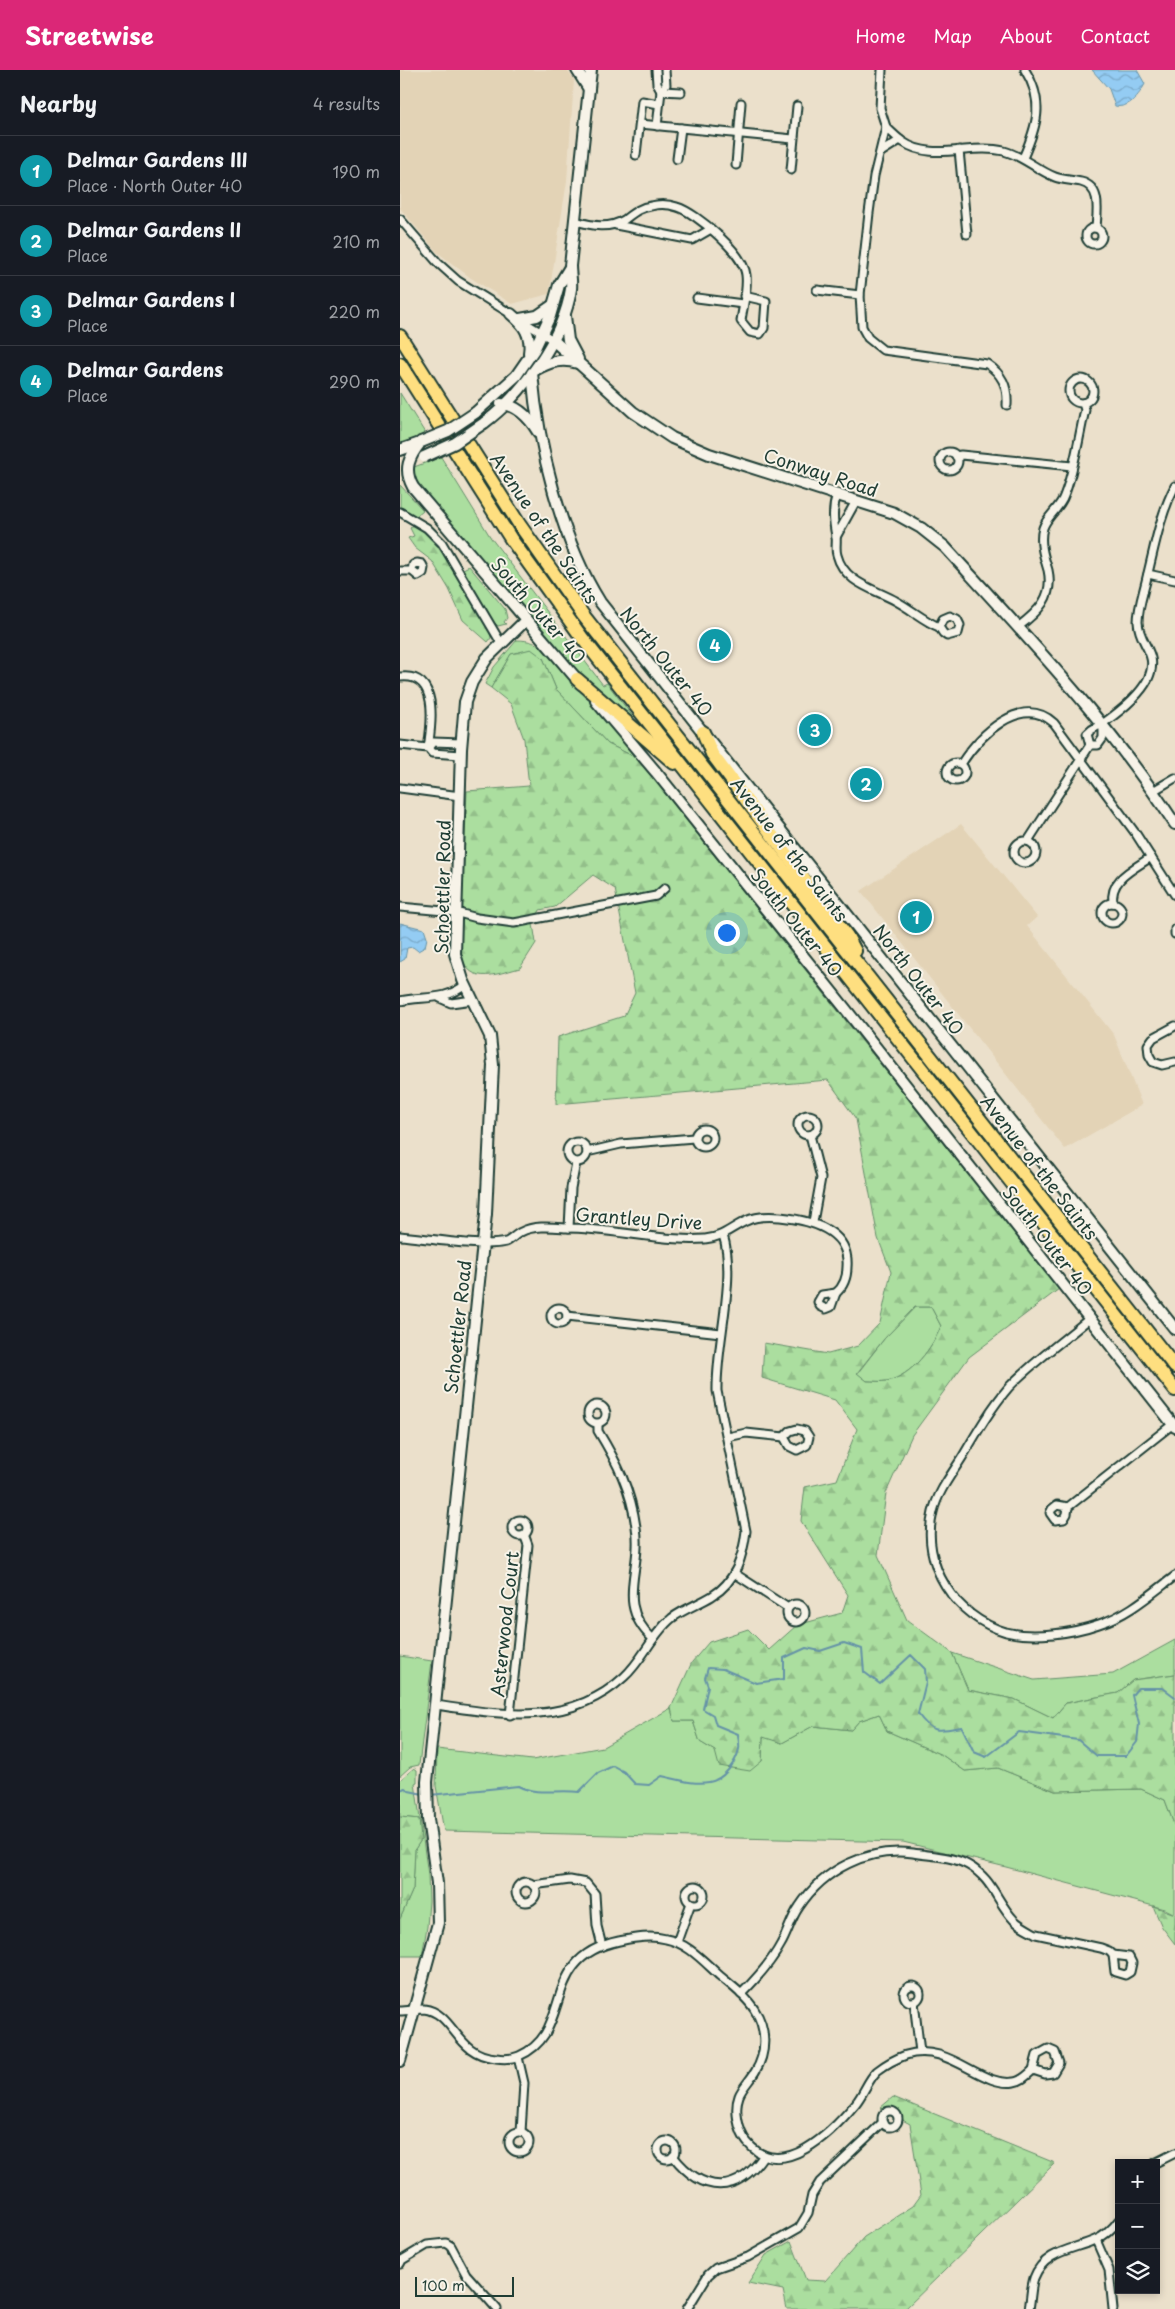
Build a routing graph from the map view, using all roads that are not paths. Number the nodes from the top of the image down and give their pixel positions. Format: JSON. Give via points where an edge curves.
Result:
{"nodes":[{"id":1,"x":577,"y":70,"type":"edge"},
{"id":2,"x":591,"y":70,"type":"edge"},
{"id":3,"x":656,"y":70,"type":"edge"},
{"id":4,"x":665,"y":70,"type":"edge"},
{"id":5,"x":882,"y":70,"type":"edge"},
{"id":6,"x":1025,"y":70,"type":"edge"},
{"id":7,"x":589,"y":89,"type":"junction"},
{"id":8,"x":661,"y":91,"type":"junction"},
{"id":9,"x":680,"y":92,"type":"dead end"},
{"id":10,"x":741,"y":103,"type":"dead end"},
{"id":11,"x":659,"y":104,"type":"junction"},
{"id":12,"x":797,"y":106,"type":"dead end"},
{"id":13,"x":640,"y":124,"type":"junction"},
{"id":14,"x":657,"y":126,"type":"junction"},
{"id":15,"x":886,"y":127,"type":"junction"},
{"id":16,"x":681,"y":128,"type":"junction"},
{"id":17,"x":739,"y":134,"type":"junction"},
{"id":18,"x":794,"y":139,"type":"junction"},
{"id":19,"x":900,"y":140,"type":"junction"},
{"id":20,"x":959,"y":150,"type":"junction"},
{"id":21,"x":881,"y":152,"type":"junction"},
{"id":22,"x":636,"y":155,"type":"dead end"},
{"id":23,"x":1023,"y":158,"type":"junction"},
{"id":24,"x":677,"y":159,"type":"dead end"},
{"id":25,"x":736,"y":165,"type":"dead end"},
{"id":26,"x":791,"y":170,"type":"dead end"},
{"id":27,"x":400,"y":219,"type":"edge"},
{"id":28,"x":576,"y":221,"type":"junction"},
{"id":29,"x":616,"y":225,"type":"junction"},
{"id":30,"x":1096,"y":228,"type":"dead end"},
{"id":31,"x":711,"y":229,"type":"junction"},
{"id":32,"x":967,"y":234,"type":"dead end"},
{"id":33,"x":570,"y":266,"type":"junction"},
{"id":34,"x":817,"y":290,"type":"dead end"},
{"id":35,"x":860,"y":295,"type":"junction"},
{"id":36,"x":697,"y":298,"type":"dead end"},
{"id":37,"x":744,"y":300,"type":"junction"},
{"id":38,"x":553,"y":305,"type":"junction"},
{"id":39,"x":565,"y":309,"type":"junction"},
{"id":40,"x":516,"y":316,"type":"junction"},
{"id":41,"x":543,"y":334,"type":"junction"},
{"id":42,"x":400,"y":336,"type":"edge"},
{"id":43,"x":553,"y":340,"type":"junction"},
{"id":44,"x":528,"y":358,"type":"junction"},
{"id":45,"x":400,"y":364,"type":"edge"},
{"id":46,"x":581,"y":364,"type":"junction"},
{"id":47,"x":533,"y":372,"type":"junction"},
{"id":48,"x":1083,"y":403,"type":"dead end"},
{"id":49,"x":485,"y":405,"type":"junction"},
{"id":50,"x":505,"y":405,"type":"junction"},
{"id":51,"x":1007,"y":405,"type":"dead end"},
{"id":52,"x":541,"y":438,"type":"junction"},
{"id":53,"x":418,"y":445,"type":"junction"},
{"id":54,"x":400,"y":450,"type":"edge"},
{"id":55,"x":956,"y":456,"type":"dead end"},
{"id":56,"x":404,"y":462,"type":"edge"},
{"id":57,"x":1072,"y":466,"type":"junction"},
{"id":58,"x":400,"y":478,"type":"edge"},
{"id":59,"x":1175,"y":486,"type":"edge"},
{"id":60,"x":413,"y":487,"type":"junction"},
{"id":61,"x":837,"y":494,"type":"junction"},
{"id":62,"x":856,"y":501,"type":"junction"},
{"id":63,"x":833,"y":511,"type":"junction"},
{"id":64,"x":400,"y":512,"type":"edge"},
{"id":65,"x":848,"y":515,"type":"junction"},
{"id":66,"x":836,"y":537,"type":"junction"},
{"id":67,"x":400,"y":570,"type":"edge"},
{"id":68,"x":412,"y":570,"type":"dead end"},
{"id":69,"x":1148,"y":574,"type":"junction"},
{"id":70,"x":1175,"y":580,"type":"edge"},
{"id":71,"x":526,"y":620,"type":"junction"},
{"id":72,"x":939,"y":627,"type":"dead end"},
{"id":73,"x":1018,"y":627,"type":"junction"},
{"id":74,"x":501,"y":642,"type":"junction"},
{"id":75,"x":400,"y":677,"type":"edge"},
{"id":76,"x":577,"y":680,"type":"junction"},
{"id":77,"x":1103,"y":724,"type":"junction"},
{"id":78,"x":703,"y":732,"type":"junction"},
{"id":79,"x":462,"y":744,"type":"junction"},
{"id":80,"x":400,"y":745,"type":"edge"},
{"id":81,"x":1090,"y":745,"type":"junction"},
{"id":82,"x":428,"y":748,"type":"junction"},
{"id":83,"x":461,"y":755,"type":"junction"},
{"id":84,"x":1081,"y":761,"type":"junction"},
{"id":85,"x":960,"y":764,"type":"dead end"},
{"id":86,"x":1175,"y":778,"type":"edge"},
{"id":87,"x":695,"y":781,"type":"junction"},
{"id":88,"x":400,"y":788,"type":"edge"},
{"id":89,"x":1153,"y":791,"type":"junction"},
{"id":90,"x":460,"y":796,"type":"junction"},
{"id":91,"x":1175,"y":824,"type":"edge"},
{"id":92,"x":1028,"y":841,"type":"dead end"},
{"id":93,"x":1152,"y":857,"type":"junction"},
{"id":94,"x":665,"y":888,"type":"dead end"},
{"id":95,"x":1175,"y":895,"type":"edge"},
{"id":96,"x":1113,"y":903,"type":"dead end"},
{"id":97,"x":400,"y":907,"type":"edge"},
{"id":98,"x":455,"y":912,"type":"junction"},
{"id":99,"x":1175,"y":929,"type":"edge"},
{"id":100,"x":1175,"y":934,"type":"edge"},
{"id":101,"x":869,"y":978,"type":"junction"},
{"id":102,"x":465,"y":985,"type":"junction"},
{"id":103,"x":440,"y":998,"type":"junction"},
{"id":104,"x":473,"y":1000,"type":"junction"},
{"id":105,"x":400,"y":1002,"type":"edge"},
{"id":106,"x":1175,"y":1026,"type":"edge"},
{"id":107,"x":1175,"y":1062,"type":"edge"},
{"id":108,"x":810,"y":1136,"type":"dead end"},
{"id":109,"x":694,"y":1138,"type":"dead end"},
{"id":110,"x":587,"y":1152,"type":"junction"},
{"id":111,"x":576,"y":1163,"type":"junction"},
{"id":112,"x":813,"y":1222,"type":"junction"},
{"id":113,"x":569,"y":1228,"type":"junction"},
{"id":114,"x":723,"y":1235,"type":"junction"},
{"id":115,"x":400,"y":1236,"type":"edge"},
{"id":116,"x":482,"y":1243,"type":"junction"},
{"id":117,"x":836,"y":1293,"type":"dead end"},
{"id":118,"x":568,"y":1316,"type":"dead end"},
{"id":119,"x":1090,"y":1318,"type":"junction"},
{"id":120,"x":1175,"y":1329,"type":"edge"},
{"id":121,"x":721,"y":1333,"type":"junction"},
{"id":122,"x":1175,"y":1367,"type":"edge"},
{"id":123,"x":1175,"y":1390,"type":"edge"},
{"id":124,"x":598,"y":1425,"type":"dead end"},
{"id":125,"x":1174,"y":1426,"type":"edge"},
{"id":126,"x":728,"y":1437,"type":"junction"},
{"id":127,"x":784,"y":1437,"type":"dead end"},
{"id":128,"x":1068,"y":1507,"type":"dead end"},
{"id":129,"x":525,"y":1537,"type":"dead end"},
{"id":130,"x":734,"y":1574,"type":"junction"},
{"id":131,"x":1175,"y":1576,"type":"edge"},
{"id":132,"x":788,"y":1608,"type":"dead end"},
{"id":133,"x":653,"y":1639,"type":"junction"},
{"id":134,"x":436,"y":1705,"type":"junction"},
{"id":135,"x":510,"y":1714,"type":"junction"},
{"id":136,"x":533,"y":1885,"type":"dead end"},
{"id":137,"x":691,"y":1903,"type":"dead end"},
{"id":138,"x":677,"y":1942,"type":"junction"},
{"id":139,"x":602,"y":1946,"type":"junction"},
{"id":140,"x":1113,"y":1955,"type":"dead end"},
{"id":141,"x":741,"y":1994,"type":"junction"},
{"id":142,"x":914,"y":2002,"type":"dead end"},
{"id":143,"x":415,"y":2010,"type":"junction"},
{"id":144,"x":400,"y":2011,"type":"edge"},
{"id":145,"x":920,"y":2052,"type":"junction"},
{"id":146,"x":518,"y":2057,"type":"junction"},
{"id":147,"x":400,"y":2061,"type":"edge"},
{"id":148,"x":1033,"y":2070,"type":"dead end"},
{"id":149,"x":883,"y":2122,"type":"dead end"},
{"id":150,"x":521,"y":2132,"type":"dead end"},
{"id":151,"x":1175,"y":2153,"type":"edge"},
{"id":152,"x":764,"y":2154,"type":"junction"},
{"id":153,"x":673,"y":2156,"type":"dead end"},
{"id":154,"x":1160,"y":2160,"type":"edge"},
{"id":155,"x":1115,"y":2224,"type":"edge"},
{"id":156,"x":1096,"y":2240,"type":"junction"},
{"id":157,"x":400,"y":2264,"type":"edge"},
{"id":158,"x":497,"y":2309,"type":"edge"},
{"id":159,"x":688,"y":2309,"type":"edge"},
{"id":160,"x":1030,"y":2309,"type":"edge"},
{"id":161,"x":1113,"y":2309,"type":"edge"}],
"edges":[{"from":1,"to":7,"type":"street"},
{"from":2,"to":7,"type":"street"},
{"from":3,"to":8,"type":"street"},
{"from":4,"to":8,"type":"street","via":[[666,85]]},
{"from":5,"to":15,"type":"street","via":[[880,108]]},
{"from":6,"to":23,"type":"street","via":[[1038,100],[1038,112]]},
{"from":7,"to":28,"type":"street"},
{"from":8,"to":9,"type":"street"},
{"from":8,"to":11,"type":"street"},
{"from":10,"to":17,"type":"street"},
{"from":11,"to":13,"type":"street","via":[[642,102]]},
{"from":11,"to":14,"type":"street"},
{"from":12,"to":18,"type":"street"},
{"from":13,"to":14,"type":"street"},
{"from":13,"to":22,"type":"street"},
{"from":14,"to":16,"type":"street"},
{"from":15,"to":19,"type":"street"},
{"from":15,"to":21,"type":"street"},
{"from":16,"to":17,"type":"street"},
{"from":16,"to":24,"type":"street"},
{"from":17,"to":18,"type":"street"},
{"from":17,"to":25,"type":"street"},
{"from":18,"to":26,"type":"street"},
{"from":19,"to":20,"type":"street","via":[[919,150]]},
{"from":19,"to":21,"type":"street"},
{"from":20,"to":23,"type":"street","via":[[992,148]]},
{"from":20,"to":32,"type":"street"},
{"from":21,"to":35,"type":"street","via":[[872,188]]},
{"from":23,"to":30,"type":"street","via":[[1055,177],[1082,182],[1093,189]]},
{"from":27,"to":40,"type":"street","name":"Conway Road","via":[[450,274]]},
{"from":28,"to":29,"type":"street","via":[[591,226]]},
{"from":28,"to":33,"type":"street"},
{"from":29,"to":31,"type":"street","via":[[692,240]]},
{"from":29,"to":31,"type":"street","via":[[648,206],[662,204],[678,207]]},
{"from":31,"to":37,"type":"street","via":[[743,265],[746,275]]},
{"from":33,"to":38,"type":"street"},
{"from":33,"to":39,"type":"street","via":[[571,289]]},
{"from":34,"to":35,"type":"street"},
{"from":35,"to":51,"type":"street","via":[[862,327],[875,345],[891,352],[986,364],[1003,380]]},
{"from":36,"to":37,"type":"street"},
{"from":37,"to":37,"type":"street","via":[[741,321],[750,332],[760,334],[764,328],[766,301]]},
{"from":38,"to":40,"type":"street","via":[[533,317]]},
{"from":38,"to":41,"type":"street"},
{"from":39,"to":43,"type":"street"},
{"from":39,"to":46,"type":"street","via":[[568,340]]},
{"from":40,"to":41,"type":"street","name":"Conway Road"},
{"from":40,"to":44,"type":"street","via":[[529,335]]},
{"from":41,"to":43,"type":"street","name":"Conway Road"},
{"from":41,"to":44,"type":"street"},
{"from":42,"to":101,"type":"highway","name":"Avenue of the Saints","via":[[560,585]]},
{"from":43,"to":46,"type":"street","name":"Conway Road"},
{"from":43,"to":47,"type":"street"},
{"from":44,"to":49,"type":"street","via":[[516,376]]},
{"from":45,"to":87,"type":"highway","name":"Avenue of the Saints","via":[[536,576]]},
{"from":46,"to":47,"type":"street","via":[[556,360]]},
{"from":46,"to":61,"type":"street","name":"Conway Road","via":[[633,412],[672,438],[709,454]]},
{"from":47,"to":50,"type":"street"},
{"from":47,"to":52,"type":"street","name":"North Outer 40"},
{"from":48,"to":57,"type":"street","via":[[1085,410]]},
{"from":49,"to":50,"type":"street"},
{"from":49,"to":53,"type":"street","bridge":true,"via":[[448,431]]},
{"from":50,"to":52,"type":"street","via":[[526,416]]},
{"from":50,"to":56,"type":"street","bridge":true,"via":[[455,443]]},
{"from":52,"to":78,"type":"street","name":"North Outer 40","via":[[566,528],[591,587]]},
{"from":53,"to":54,"type":"street"},
{"from":53,"to":56,"type":"street"},
{"from":55,"to":57,"type":"street"},
{"from":56,"to":60,"type":"street","name":"South Outer 40"},
{"from":57,"to":73,"type":"street","via":[[1064,497],[1043,529],[1042,548],[1048,572],[1046,596],[1042,607]]},
{"from":58,"to":60,"type":"street"},
{"from":59,"to":69,"type":"street","via":[[1161,516]]},
{"from":60,"to":71,"type":"street","name":"South Outer 40"},
{"from":61,"to":62,"type":"street","name":"Conway Road"},
{"from":61,"to":63,"type":"street"},
{"from":62,"to":65,"type":"street"},
{"from":62,"to":73,"type":"street","name":"Conway Road","via":[[894,513],[932,536]]},
{"from":63,"to":65,"type":"street"},
{"from":63,"to":66,"type":"street"},
{"from":64,"to":74,"type":"street","via":[[428,528],[442,542]]},
{"from":65,"to":66,"type":"street"},
{"from":66,"to":72,"type":"street","via":[[837,556],[854,580],[901,603]]},
{"from":67,"to":68,"type":"street"},
{"from":69,"to":70,"type":"street"},
{"from":69,"to":77,"type":"street","via":[[1138,621],[1151,654],[1150,674],[1141,690]]},
{"from":71,"to":74,"type":"street","name":"Schoettler Road"},
{"from":71,"to":76,"type":"street","name":"South Outer 40"},
{"from":73,"to":77,"type":"street","name":"Conway Road"},
{"from":74,"to":79,"type":"street","name":"Schoettler Road","via":[[472,682],[465,702]]},
{"from":75,"to":82,"type":"street","via":[[413,678],[428,690],[432,706]]},
{"from":76,"to":87,"type":"highway"},
{"from":76,"to":119,"type":"street","name":"South Outer 40","via":[[710,840]]},
{"from":77,"to":81,"type":"street","via":[[1103,738],[1098,745]]},
{"from":77,"to":81,"type":"street","via":[[1086,734]]},
{"from":77,"to":89,"type":"street","name":"Conway Road"},
{"from":78,"to":101,"type":"highway","via":[[712,754],[847,936]]},
{"from":78,"to":120,"type":"street","name":"North Outer 40"},
{"from":79,"to":82,"type":"street","via":[[433,742]]},
{"from":79,"to":83,"type":"street","name":"Schoettler Road"},
{"from":80,"to":82,"type":"street"},
{"from":81,"to":84,"type":"street"},
{"from":82,"to":83,"type":"street","via":[[432,753]]},
{"from":83,"to":90,"type":"street","name":"Schoettler Road"},
{"from":84,"to":85,"type":"street","via":[[1047,716],[1028,713],[1014,715],[991,729]]},
{"from":84,"to":92,"type":"street"},
{"from":84,"to":93,"type":"street"},
{"from":86,"to":89,"type":"street"},
{"from":87,"to":123,"type":"highway","name":"Avenue of the Saints"},
{"from":88,"to":90,"type":"street"},
{"from":89,"to":91,"type":"street","name":"Conway Road"},
{"from":90,"to":98,"type":"street","name":"Schoettler Road"},
{"from":93,"to":95,"type":"street"},
{"from":93,"to":96,"type":"street","via":[[1121,877],[1114,889]]},
{"from":94,"to":98,"type":"street","via":[[656,896],[514,923]]},
{"from":97,"to":98,"type":"street"},
{"from":98,"to":102,"type":"street","name":"Schoettler Road","via":[[455,954]]},
{"from":99,"to":100,"type":"street"},
{"from":101,"to":122,"type":"highway","name":"Avenue of the Saints"},
{"from":102,"to":103,"type":"street","via":[[456,993]]},
{"from":102,"to":104,"type":"street","name":"Schoettler Road"},
{"from":103,"to":104,"type":"street","via":[[451,1003]]},
{"from":103,"to":105,"type":"street","via":[[421,997]]},
{"from":104,"to":116,"type":"street","name":"Schoettler Road","via":[[493,1048]]},
{"from":106,"to":107,"type":"street","via":[[1153,1038],[1148,1045],[1153,1062],[1162,1065]]},
{"from":108,"to":112,"type":"street","via":[[821,1178]]},
{"from":109,"to":110,"type":"street","via":[[621,1144]]},
{"from":110,"to":111,"type":"street","via":[[584,1159]]},
{"from":110,"to":111,"type":"street","via":[[582,1143],[571,1144],[568,1153]]},
{"from":111,"to":113,"type":"street"},
{"from":112,"to":114,"type":"street","name":"Grantley Drive","via":[[761,1217],[746,1220]]},
{"from":112,"to":117,"type":"street","name":"Grantley Drive","via":[[834,1234],[847,1257],[843,1287]]},
{"from":113,"to":114,"type":"street","name":"Grantley Drive","via":[[692,1240]]},
{"from":113,"to":116,"type":"street","name":"Grantley Drive","via":[[535,1227],[506,1242]]},
{"from":114,"to":121,"type":"street","via":[[729,1264]]},
{"from":115,"to":116,"type":"street","name":"Grantley Drive"},
{"from":116,"to":134,"type":"street","name":"Schoettler Road"},
{"from":118,"to":121,"type":"street"},
{"from":119,"to":125,"type":"street","name":"South Outer 40"},
{"from":119,"to":131,"type":"street","via":[[1009,1388],[979,1430],[938,1496],[930,1527],[934,1561],[953,1599],[968,1612],[1006,1632],[1023,1634],[1083,1629],[1113,1620]]},
{"from":121,"to":126,"type":"street","via":[[717,1391]]},
{"from":124,"to":133,"type":"street","via":[[628,1488],[637,1542],[632,1606],[635,1617]]},
{"from":125,"to":128,"type":"street"},
{"from":126,"to":127,"type":"street","via":[[746,1433]]},
{"from":126,"to":130,"type":"street","via":[[746,1531]]},
{"from":129,"to":135,"type":"street","name":"Asterwood Court","via":[[528,1545]]},
{"from":130,"to":132,"type":"street"},
{"from":130,"to":133,"type":"street","via":[[714,1595],[671,1619]]},
{"from":133,"to":135,"type":"street","via":[[625,1676],[594,1698],[556,1712]]},
{"from":134,"to":135,"type":"street"},
{"from":134,"to":143,"type":"street","name":"Schoettler Road","via":[[428,1769],[428,1819],[438,1883],[438,1923]]},
{"from":136,"to":139,"type":"street","via":[[570,1880],[586,1883],[595,1894]]},
{"from":137,"to":138,"type":"street"},
{"from":138,"to":139,"type":"street","via":[[646,1936]]},
{"from":138,"to":141,"type":"street"},
{"from":139,"to":146,"type":"street","via":[[574,1965],[562,1986],[547,2033],[538,2044]]},
{"from":140,"to":141,"type":"street","via":[[1101,1948],[1029,1930],[1014,1919],[993,1887],[968,1865],[952,1859],[909,1853],[877,1854],[838,1869],[815,1887],[798,1908],[773,1957]]},
{"from":141,"to":152,"type":"street","via":[[754,2009],[764,2044],[761,2060],[739,2096],[738,2118],[747,2142]]},
{"from":142,"to":145,"type":"street"},
{"from":143,"to":144,"type":"street"},
{"from":143,"to":146,"type":"street","via":[[424,2009],[436,2014],[450,2025],[471,2051],[480,2056]]},
{"from":143,"to":147,"type":"street","name":"Schoettler Road"},
{"from":145,"to":148,"type":"street","via":[[946,2057],[999,2082],[1015,2082]]},
{"from":145,"to":152,"type":"street","via":[[892,2060],[878,2071],[847,2113],[804,2151],[790,2157]]},
{"from":146,"to":150,"type":"street","via":[[524,2083]]},
{"from":149,"to":159,"type":"street","via":[[820,2182],[799,2228],[748,2257],[716,2268],[708,2275]]},
{"from":151,"to":154,"type":"street"},
{"from":152,"to":153,"type":"street","via":[[751,2173],[724,2184],[713,2184],[692,2175]]},
{"from":155,"to":156,"type":"street"},
{"from":156,"to":160,"type":"street","via":[[1046,2260],[1034,2280]]},
{"from":156,"to":161,"type":"street","via":[[1108,2270]]},
{"from":157,"to":158,"type":"street","via":[[427,2245],[446,2243],[473,2283]]}]}
